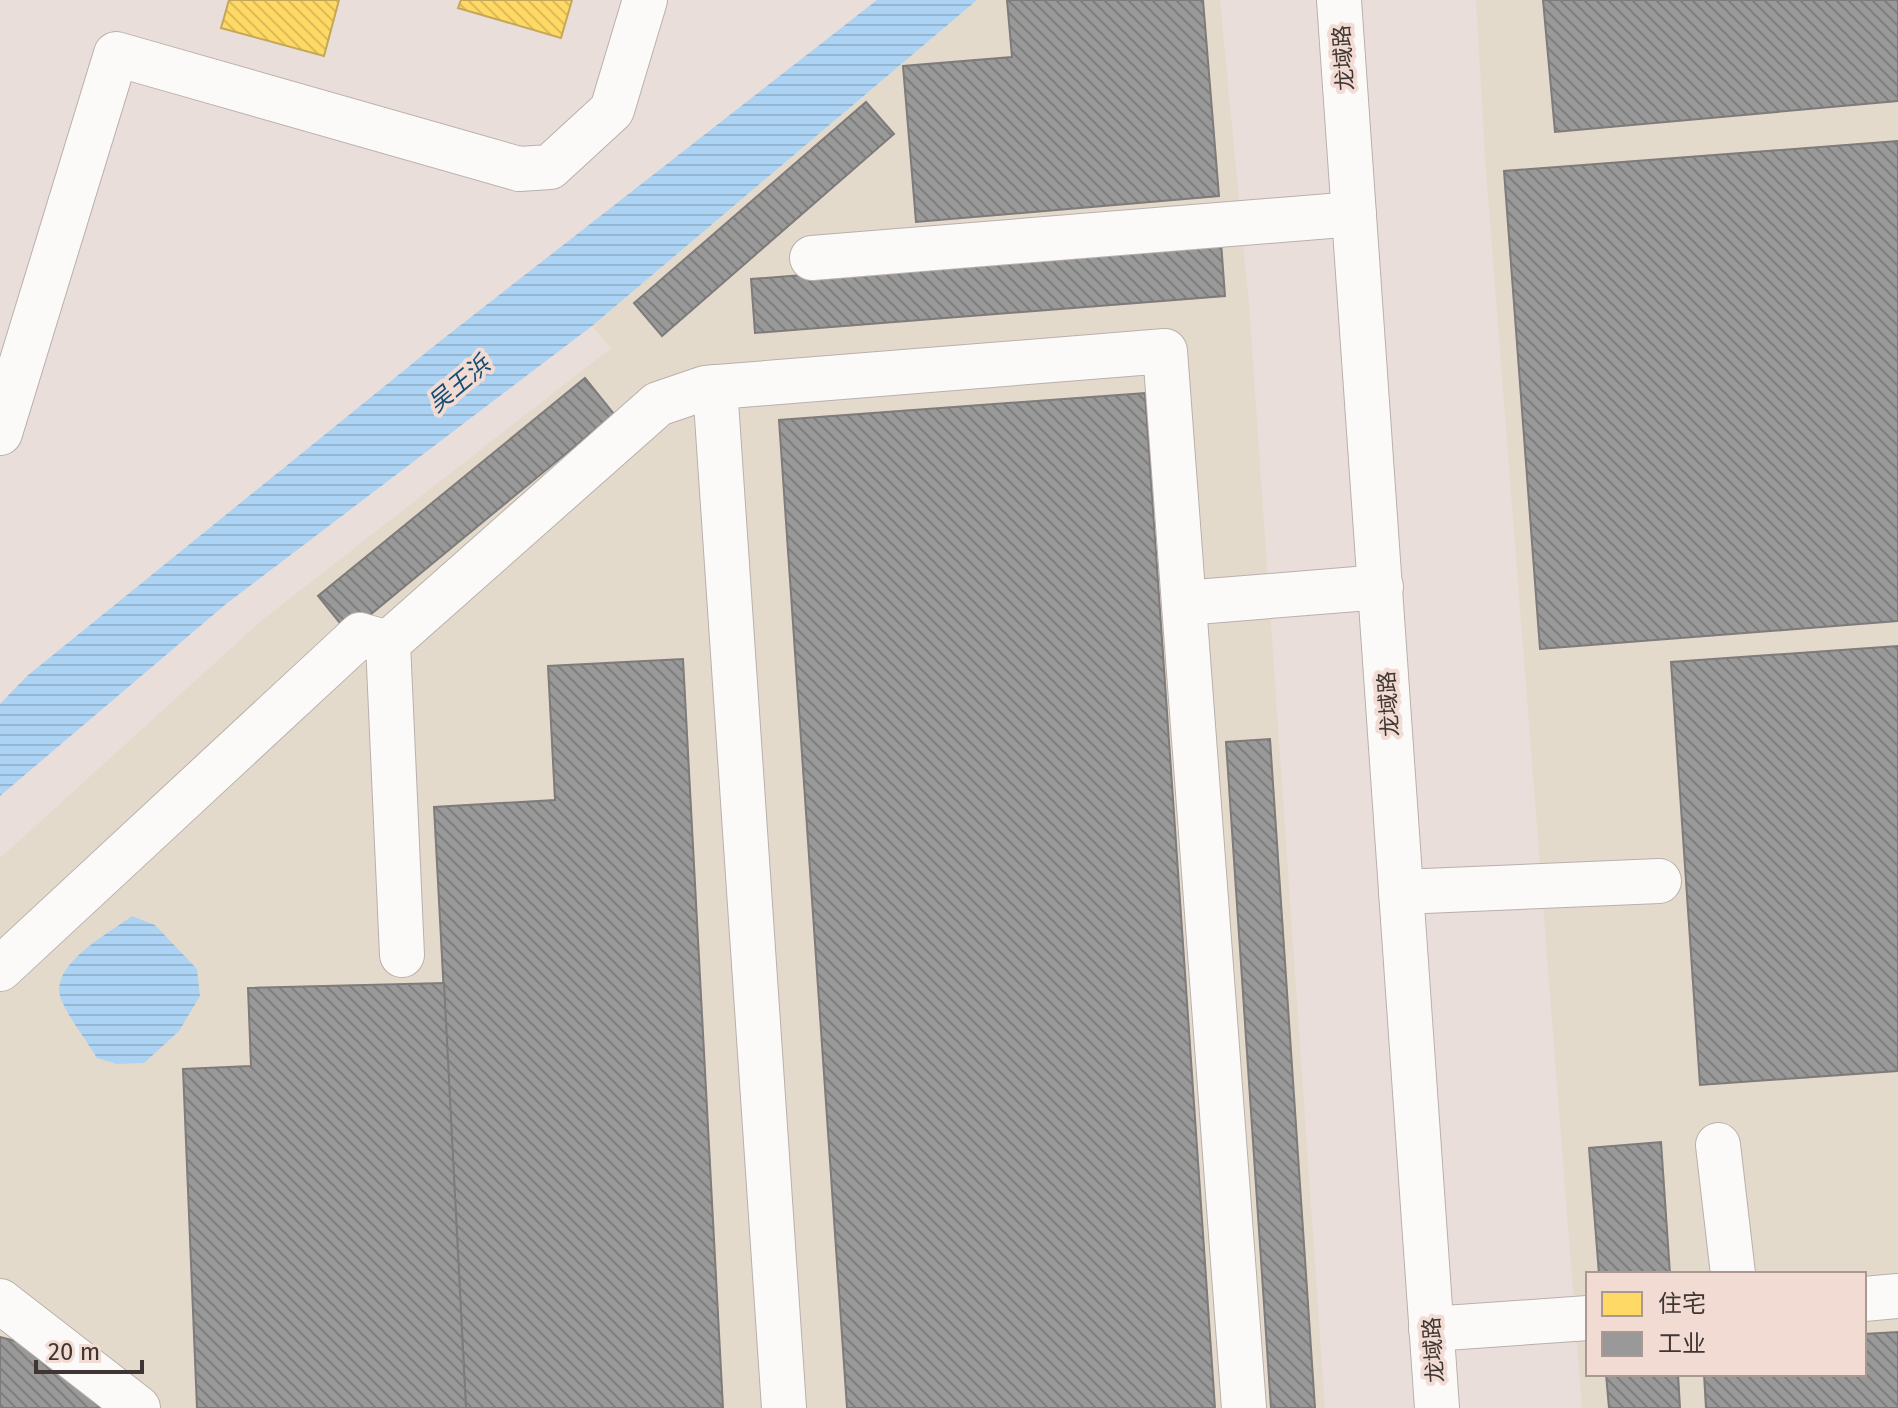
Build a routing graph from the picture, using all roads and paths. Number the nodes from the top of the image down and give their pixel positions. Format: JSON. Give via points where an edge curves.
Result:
{"nodes":[{"id":1,"x":645,"y":0,"type":"edge"},
{"id":2,"x":1339,"y":0,"type":"edge"},
{"id":3,"x":1354,"y":214,"type":"junction"},
{"id":4,"x":812,"y":258,"type":"dead end"},
{"id":5,"x":11,"y":355,"type":"edge"},
{"id":6,"x":715,"y":387,"type":"junction"},
{"id":7,"x":0,"y":433,"type":"edge"},
{"id":8,"x":1381,"y":587,"type":"junction"},
{"id":9,"x":1184,"y":603,"type":"junction"},
{"id":10,"x":388,"y":643,"type":"junction"},
{"id":11,"x":1659,"y":881,"type":"dead end"},
{"id":12,"x":1401,"y":892,"type":"junction"},
{"id":13,"x":402,"y":955,"type":"dead end"},
{"id":14,"x":0,"y":969,"type":"edge"},
{"id":15,"x":1718,"y":1145,"type":"dead end"},
{"id":16,"x":1733,"y":1272,"type":"edge"},
{"id":17,"x":1898,"y":1296,"type":"edge"},
{"id":18,"x":1866,"y":1299,"type":"edge"},
{"id":19,"x":0,"y":1301,"type":"edge"},
{"id":20,"x":1586,"y":1318,"type":"edge"},
{"id":21,"x":1431,"y":1329,"type":"junction"},
{"id":22,"x":138,"y":1408,"type":"edge"},
{"id":23,"x":784,"y":1408,"type":"edge"},
{"id":24,"x":1244,"y":1408,"type":"edge"},
{"id":25,"x":1437,"y":1408,"type":"edge"}],
"edges":[{"from":1,"to":5,"type":"street","via":[[612,110],[550,167],[519,169],[116,54]]},
{"from":2,"to":3,"type":"street","name":"龙域路"},
{"from":3,"to":4,"type":"street"},
{"from":3,"to":8,"type":"street","name":"龙域路"},
{"from":5,"to":7,"type":"street"},
{"from":6,"to":9,"type":"street","via":[[1165,351]]},
{"from":6,"to":10,"type":"street","via":[[658,404]]},
{"from":6,"to":23,"type":"street"},
{"from":8,"to":9,"type":"street"},
{"from":8,"to":12,"type":"street","name":"龙域路"},
{"from":9,"to":24,"type":"street"},
{"from":10,"to":13,"type":"street"},
{"from":10,"to":14,"type":"street","via":[[360,635]]},
{"from":11,"to":12,"type":"street"},
{"from":12,"to":21,"type":"street","name":"龙域路"},
{"from":15,"to":16,"type":"street"},
{"from":17,"to":18,"type":"street"},
{"from":19,"to":22,"type":"street"},
{"from":20,"to":21,"type":"street"},
{"from":21,"to":25,"type":"street","name":"龙域路"}]}
